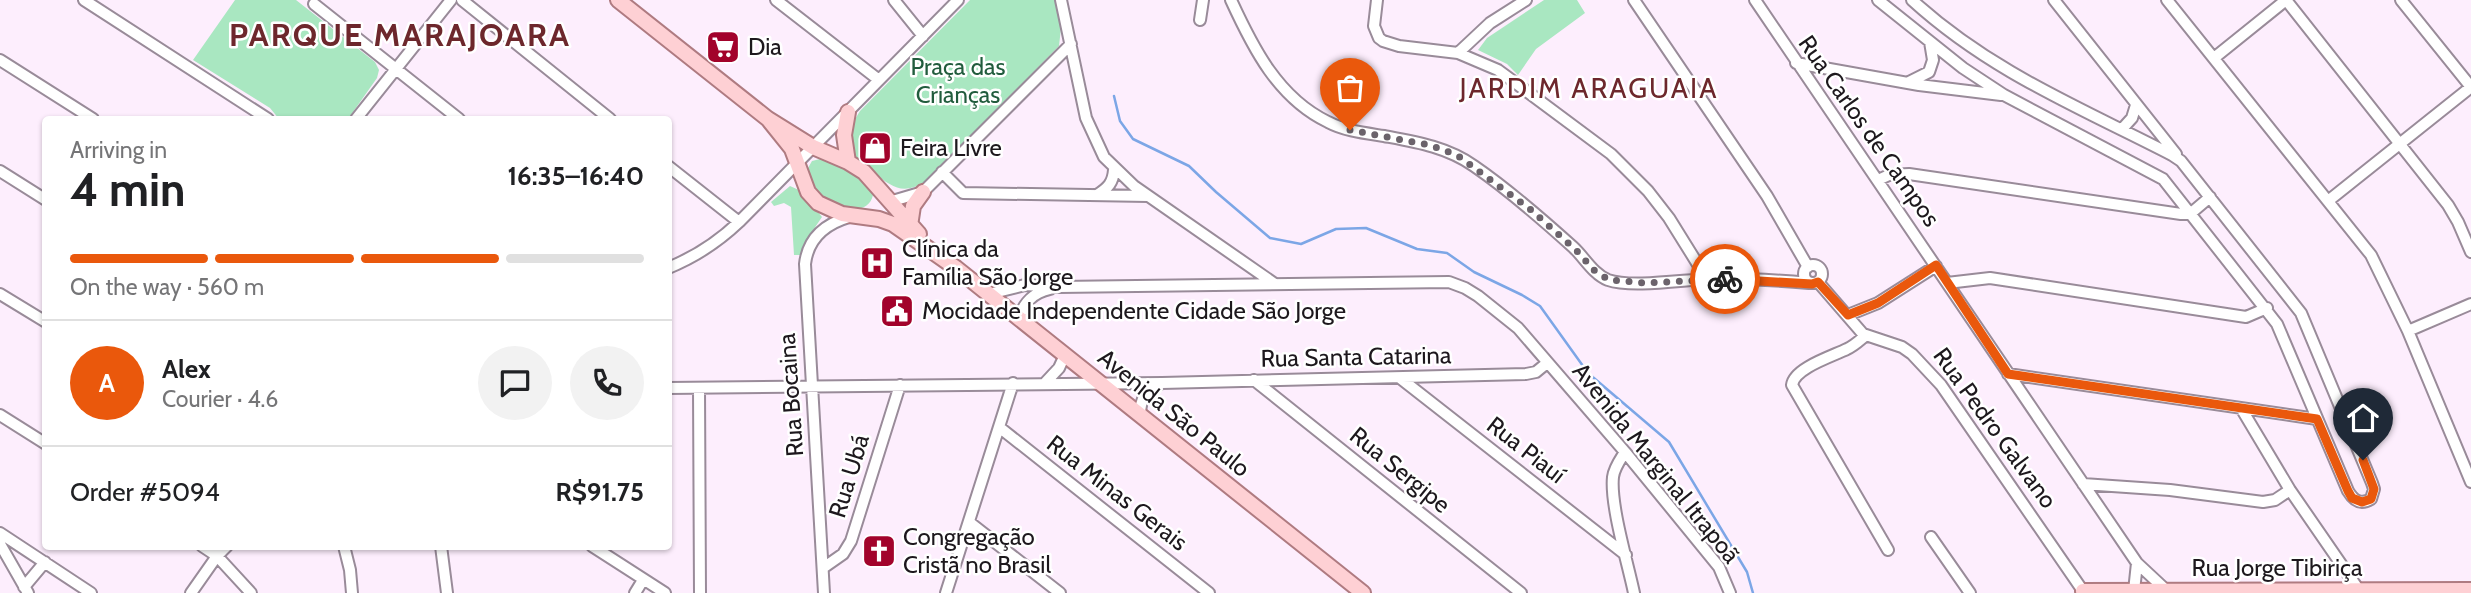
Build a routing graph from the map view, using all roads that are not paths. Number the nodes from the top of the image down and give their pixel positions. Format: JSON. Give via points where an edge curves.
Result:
{"nodes":[{"id":1,"x":84,"y":0,"type":"edge"},
{"id":2,"x":451,"y":0,"type":"edge"},
{"id":3,"x":462,"y":0,"type":"edge"},
{"id":4,"x":618,"y":0,"type":"edge"},
{"id":5,"x":776,"y":0,"type":"edge"},
{"id":6,"x":894,"y":0,"type":"edge"},
{"id":7,"x":958,"y":0,"type":"edge"},
{"id":8,"x":1061,"y":0,"type":"edge"},
{"id":9,"x":1203,"y":0,"type":"edge"},
{"id":10,"x":1231,"y":0,"type":"edge"},
{"id":11,"x":1377,"y":0,"type":"edge"},
{"id":12,"x":1526,"y":0,"type":"edge"},
{"id":13,"x":1634,"y":0,"type":"edge"},
{"id":14,"x":1755,"y":0,"type":"edge"},
{"id":15,"x":1878,"y":0,"type":"edge"},
{"id":16,"x":1912,"y":0,"type":"edge"},
{"id":17,"x":2054,"y":0,"type":"edge"},
{"id":18,"x":2167,"y":0,"type":"edge"},
{"id":19,"x":2286,"y":0,"type":"edge"},
{"id":20,"x":2401,"y":0,"type":"edge"},
{"id":21,"x":314,"y":4,"type":"dead end"},
{"id":22,"x":1200,"y":20,"type":"dead end"},
{"id":23,"x":923,"y":36,"type":"junction"},
{"id":24,"x":1930,"y":42,"type":"junction"},
{"id":25,"x":1071,"y":44,"type":"junction"},
{"id":26,"x":1458,"y":53,"type":"junction"},
{"id":27,"x":2214,"y":58,"type":"junction"},
{"id":28,"x":0,"y":60,"type":"edge"},
{"id":29,"x":1797,"y":63,"type":"junction"},
{"id":30,"x":396,"y":69,"type":"junction"},
{"id":31,"x":879,"y":80,"type":"junction"},
{"id":32,"x":1909,"y":82,"type":"junction"},
{"id":33,"x":2471,"y":87,"type":"edge"},
{"id":34,"x":2004,"y":95,"type":"junction"},
{"id":35,"x":2136,"y":105,"type":"junction"},
{"id":36,"x":848,"y":112,"type":"junction"},
{"id":37,"x":88,"y":116,"type":"edge"},
{"id":38,"x":263,"y":116,"type":"edge"},
{"id":39,"x":358,"y":116,"type":"edge"},
{"id":40,"x":455,"y":116,"type":"edge"},
{"id":41,"x":606,"y":116,"type":"edge"},
{"id":42,"x":768,"y":119,"type":"junction"},
{"id":43,"x":2122,"y":129,"type":"junction"},
{"id":44,"x":2401,"y":143,"type":"junction"},
{"id":45,"x":813,"y":147,"type":"junction"},
{"id":46,"x":2181,"y":161,"type":"junction"},
{"id":47,"x":848,"y":162,"type":"junction"},
{"id":48,"x":796,"y":165,"type":"junction"},
{"id":49,"x":672,"y":169,"type":"edge"},
{"id":50,"x":1114,"y":170,"type":"junction"},
{"id":51,"x":0,"y":172,"type":"edge"},
{"id":52,"x":942,"y":173,"type":"junction"},
{"id":53,"x":1878,"y":180,"type":"junction"},
{"id":54,"x":923,"y":191,"type":"junction"},
{"id":55,"x":1097,"y":195,"type":"junction"},
{"id":56,"x":1148,"y":196,"type":"junction"},
{"id":57,"x":2210,"y":197,"type":"junction"},
{"id":58,"x":42,"y":198,"type":"edge"},
{"id":59,"x":2328,"y":201,"type":"junction"},
{"id":60,"x":889,"y":202,"type":"junction"},
{"id":61,"x":2190,"y":214,"type":"junction"},
{"id":62,"x":854,"y":217,"type":"junction"},
{"id":63,"x":739,"y":222,"type":"junction"},
{"id":64,"x":910,"y":226,"type":"junction"},
{"id":65,"x":2471,"y":252,"type":"edge"},
{"id":66,"x":1936,"y":265,"type":"junction"},
{"id":67,"x":672,"y":266,"type":"edge"},
{"id":68,"x":956,"y":268,"type":"junction"},
{"id":69,"x":1810,"y":276,"type":"junction"},
{"id":70,"x":1707,"y":279,"type":"junction"},
{"id":71,"x":1947,"y":282,"type":"junction"},
{"id":72,"x":1275,"y":284,"type":"junction"},
{"id":73,"x":1059,"y":287,"type":"junction"},
{"id":74,"x":0,"y":294,"type":"edge"},
{"id":75,"x":989,"y":294,"type":"junction"},
{"id":76,"x":2471,"y":304,"type":"edge"},
{"id":77,"x":2267,"y":308,"type":"junction"},
{"id":78,"x":1848,"y":315,"type":"junction"},
{"id":79,"x":1019,"y":318,"type":"junction"},
{"id":80,"x":42,"y":320,"type":"edge"},
{"id":81,"x":2408,"y":331,"type":"junction"},
{"id":82,"x":1865,"y":336,"type":"junction"},
{"id":83,"x":1065,"y":355,"type":"junction"},
{"id":84,"x":1547,"y":363,"type":"junction"},
{"id":85,"x":2008,"y":374,"type":"junction"},
{"id":86,"x":1400,"y":377,"type":"junction"},
{"id":87,"x":1254,"y":380,"type":"junction"},
{"id":88,"x":1013,"y":383,"type":"junction"},
{"id":89,"x":1045,"y":383,"type":"junction"},
{"id":90,"x":1162,"y":383,"type":"junction"},
{"id":91,"x":1101,"y":384,"type":"junction"},
{"id":92,"x":900,"y":385,"type":"junction"},
{"id":93,"x":812,"y":386,"type":"junction"},
{"id":94,"x":672,"y":388,"type":"edge"},
{"id":95,"x":699,"y":388,"type":"junction"},
{"id":96,"x":2241,"y":408,"type":"junction"},
{"id":97,"x":0,"y":415,"type":"edge"},
{"id":98,"x":1140,"y":415,"type":"junction"},
{"id":99,"x":2317,"y":419,"type":"junction"},
{"id":100,"x":999,"y":427,"type":"junction"},
{"id":101,"x":42,"y":441,"type":"edge"},
{"id":102,"x":1625,"y":452,"type":"junction"},
{"id":103,"x":2471,"y":482,"type":"edge"},
{"id":104,"x":2083,"y":484,"type":"junction"},
{"id":105,"x":2290,"y":490,"type":"junction"},
{"id":106,"x":969,"y":522,"type":"junction"},
{"id":107,"x":0,"y":533,"type":"edge"},
{"id":108,"x":1931,"y":537,"type":"dead end"},
{"id":109,"x":0,"y":544,"type":"edge"},
{"id":110,"x":208,"y":550,"type":"edge"},
{"id":111,"x":223,"y":550,"type":"edge"},
{"id":112,"x":345,"y":550,"type":"edge"},
{"id":113,"x":441,"y":550,"type":"edge"},
{"id":114,"x":1888,"y":550,"type":"dead end"},
{"id":115,"x":609,"y":551,"type":"edge"},
{"id":116,"x":1626,"y":555,"type":"junction"},
{"id":117,"x":217,"y":556,"type":"junction"},
{"id":118,"x":45,"y":562,"type":"junction"},
{"id":119,"x":2137,"y":563,"type":"junction"},
{"id":120,"x":823,"y":568,"type":"junction"},
{"id":121,"x":643,"y":580,"type":"junction"},
{"id":122,"x":26,"y":590,"type":"edge"},
{"id":123,"x":2471,"y":590,"type":"edge"},
{"id":124,"x":1054,"y":591,"type":"edge"},
{"id":125,"x":2134,"y":591,"type":"junction"},
{"id":126,"x":2166,"y":591,"type":"junction"},
{"id":127,"x":2084,"y":592,"type":"edge"},
{"id":128,"x":2360,"y":592,"type":"edge"},
{"id":129,"x":91,"y":593,"type":"edge"},
{"id":130,"x":191,"y":593,"type":"edge"},
{"id":131,"x":251,"y":593,"type":"edge"},
{"id":132,"x":352,"y":593,"type":"edge"},
{"id":133,"x":446,"y":593,"type":"edge"},
{"id":134,"x":635,"y":593,"type":"edge"},
{"id":135,"x":665,"y":593,"type":"edge"},
{"id":136,"x":700,"y":593,"type":"edge"},
{"id":137,"x":824,"y":593,"type":"edge"},
{"id":138,"x":946,"y":593,"type":"edge"},
{"id":139,"x":1209,"y":593,"type":"edge"},
{"id":140,"x":1363,"y":593,"type":"edge"},
{"id":141,"x":1521,"y":593,"type":"edge"},
{"id":142,"x":1634,"y":593,"type":"edge"},
{"id":143,"x":1730,"y":593,"type":"edge"},
{"id":144,"x":1969,"y":593,"type":"edge"}],
"edges":[{"from":1,"to":38,"type":"street"},
{"from":2,"to":30,"type":"street"},
{"from":3,"to":41,"type":"street"},
{"from":4,"to":42,"type":"main road","name":"Avenida São Paulo"},
{"from":5,"to":31,"type":"street"},
{"from":6,"to":23,"type":"street"},
{"from":7,"to":23,"type":"street"},
{"from":8,"to":25,"type":"street"},
{"from":9,"to":22,"type":"street"},
{"from":10,"to":70,"type":"street","via":[[1258,55],[1304,109],[1350,130],[1457,155],[1530,209],[1609,280]]},
{"from":11,"to":26,"type":"street","via":[[1374,26],[1383,41]]},
{"from":12,"to":26,"type":"street","via":[[1490,23]]},
{"from":13,"to":69,"type":"street","via":[[1767,195]]},
{"from":14,"to":29,"type":"street","name":"Rua Carlos de Campos"},
{"from":15,"to":24,"type":"street"},
{"from":16,"to":43,"type":"street","via":[[1999,67]]},
{"from":17,"to":35,"type":"street"},
{"from":18,"to":27,"type":"street"},
{"from":19,"to":27,"type":"street"},
{"from":19,"to":44,"type":"street"},
{"from":20,"to":33,"type":"street"},
{"from":21,"to":30,"type":"street"},
{"from":23,"to":31,"type":"street"},
{"from":24,"to":32,"type":"street","via":[[1933,60],[1929,72]]},
{"from":24,"to":34,"type":"street"},
{"from":25,"to":50,"type":"street","via":[[1086,118]]},
{"from":25,"to":52,"type":"street"},
{"from":26,"to":70,"type":"street","via":[[1498,70],[1611,155],[1669,218]]},
{"from":27,"to":59,"type":"street"},
{"from":28,"to":37,"type":"street"},
{"from":29,"to":32,"type":"street"},
{"from":29,"to":53,"type":"street","name":"Rua Carlos de Campos"},
{"from":30,"to":39,"type":"street"},
{"from":30,"to":40,"type":"street"},
{"from":31,"to":36,"type":"street"},
{"from":32,"to":34,"type":"street"},
{"from":33,"to":44,"type":"street"},
{"from":34,"to":61,"type":"street","via":[[2156,175]]},
{"from":35,"to":43,"type":"street"},
{"from":35,"to":46,"type":"street"},
{"from":36,"to":45,"type":"street"},
{"from":36,"to":47,"type":"main road","via":[[844,135]]},
{"from":42,"to":45,"type":"main road","name":"Avenida São Paulo"},
{"from":42,"to":48,"type":"main road","name":"Avenida São Paulo","via":[[792,149]]},
{"from":43,"to":46,"type":"street"},
{"from":44,"to":59,"type":"street"},
{"from":44,"to":65,"type":"street","via":[[2454,215]]},
{"from":45,"to":47,"type":"main road","name":"Avenida São Paulo"},
{"from":45,"to":48,"type":"street"},
{"from":46,"to":57,"type":"street"},
{"from":47,"to":60,"type":"main road","name":"Avenida São Paulo","via":[[870,178]]},
{"from":48,"to":62,"type":"main road","name":"Avenida São Paulo","via":[[812,197],[826,208]]},
{"from":48,"to":63,"type":"street"},
{"from":49,"to":63,"type":"street"},
{"from":50,"to":55,"type":"street","via":[[1109,187]]},
{"from":50,"to":56,"type":"street"},
{"from":51,"to":58,"type":"street"},
{"from":52,"to":54,"type":"street"},
{"from":52,"to":55,"type":"street","via":[[963,193]]},
{"from":53,"to":61,"type":"street","via":[[1909,174]]},
{"from":53,"to":66,"type":"street","name":"Rua Carlos de Campos"},
{"from":54,"to":60,"type":"street"},
{"from":54,"to":64,"type":"main road","via":[[913,206]]},
{"from":55,"to":56,"type":"street"},
{"from":56,"to":72,"type":"street"},
{"from":57,"to":61,"type":"street"},
{"from":57,"to":99,"type":"street","via":[[2305,320],[2372,482],[2371,499],[2352,498]]},
{"from":59,"to":81,"type":"street","via":[[2371,255]]},
{"from":60,"to":62,"type":"main road"},
{"from":60,"to":64,"type":"main road","name":"Avenida São Paulo"},
{"from":61,"to":77,"type":"street"},
{"from":62,"to":68,"type":"main road","name":"Avenida São Paulo","via":[[893,224]]},
{"from":62,"to":93,"type":"street","name":"Rua Bocaina","via":[[820,231],[806,255]]},
{"from":63,"to":67,"type":"street","via":[[699,253]]},
{"from":64,"to":68,"type":"main road","name":"Avenida São Paulo"},
{"from":66,"to":71,"type":"street","name":"Rua Carlos de Campos"},
{"from":66,"to":78,"type":"street","via":[[1878,303]]},
{"from":68,"to":75,"type":"main road","name":"Avenida São Paulo"},
{"from":69,"to":70,"type":"street"},
{"from":69,"to":78,"type":"street"},
{"from":71,"to":77,"type":"street","via":[[1990,278],[2246,317]]},
{"from":71,"to":85,"type":"street","name":"Rua Carlos de Campos"},
{"from":72,"to":73,"type":"street","name":"Avenida Marginal Itrapoã"},
{"from":72,"to":84,"type":"street","name":"Avenida Marginal Itrapoã","via":[[1449,282],[1465,288],[1518,328]]},
{"from":73,"to":75,"type":"street","name":"Avenida Marginal Itrapoã","via":[[1025,285]]},
{"from":73,"to":79,"type":"street","via":[[1034,296]]},
{"from":74,"to":80,"type":"street"},
{"from":75,"to":79,"type":"main road","name":"Avenida São Paulo"},
{"from":76,"to":81,"type":"street"},
{"from":77,"to":99,"type":"street","via":[[2282,332]]},
{"from":78,"to":82,"type":"street"},
{"from":79,"to":83,"type":"main road","name":"Avenida São Paulo"},
{"from":81,"to":103,"type":"street"},
{"from":82,"to":114,"type":"street","via":[[1795,376],[1792,385]]},
{"from":82,"to":127,"type":"street","name":"Rua Pedro Galvano","via":[[1902,347],[1941,385]]},
{"from":83,"to":89,"type":"street"},
{"from":83,"to":91,"type":"main road","name":"Avenida São Paulo"},
{"from":84,"to":86,"type":"street","name":"Rua Santa Catarina","via":[[1526,374]]},
{"from":84,"to":102,"type":"street","name":"Avenida Marginal Itrapoã"},
{"from":85,"to":96,"type":"street"},
{"from":85,"to":104,"type":"street","name":"Rua Carlos de Campos"},
{"from":86,"to":87,"type":"street","name":"Rua Santa Catarina"},
{"from":86,"to":116,"type":"street","name":"Rua Piauí"},
{"from":87,"to":90,"type":"street","name":"Rua Santa Catarina"},
{"from":87,"to":141,"type":"street","name":"Rua Sergipe"},
{"from":88,"to":89,"type":"street","name":"Rua Santa Catarina"},
{"from":88,"to":92,"type":"street","name":"Rua Santa Catarina"},
{"from":88,"to":100,"type":"street"},
{"from":89,"to":91,"type":"street","name":"Rua Santa Catarina"},
{"from":90,"to":91,"type":"street","name":"Rua Santa Catarina"},
{"from":90,"to":98,"type":"street","via":[[1143,398]]},
{"from":91,"to":98,"type":"main road","name":"Avenida São Paulo"},
{"from":92,"to":93,"type":"street","name":"Rua Santa Catarina"},
{"from":92,"to":120,"type":"street","name":"Rua Ubá","via":[[851,541],[843,554]]},
{"from":93,"to":95,"type":"street","name":"Rua Santa Catarina"},
{"from":93,"to":120,"type":"street","name":"Rua Bocaina"},
{"from":94,"to":95,"type":"street","name":"Rua Santa Catarina"},
{"from":95,"to":136,"type":"street"},
{"from":96,"to":99,"type":"street"},
{"from":96,"to":105,"type":"street"},
{"from":97,"to":101,"type":"street"},
{"from":98,"to":140,"type":"main road","name":"Avenida São Paulo"},
{"from":100,"to":106,"type":"street"},
{"from":100,"to":139,"type":"street","name":"Rua Minas Gerais"},
{"from":102,"to":116,"type":"street","via":[[1613,479]]},
{"from":102,"to":143,"type":"street","name":"Avenida Marginal Itrapoã","via":[[1719,568]]},
{"from":104,"to":105,"type":"street","via":[[2263,502]]},
{"from":104,"to":119,"type":"street","name":"Rua Carlos de Campos"},
{"from":105,"to":128,"type":"street"},
{"from":106,"to":124,"type":"street"},
{"from":106,"to":138,"type":"street"},
{"from":107,"to":118,"type":"street"},
{"from":108,"to":144,"type":"street"},
{"from":109,"to":122,"type":"street"},
{"from":110,"to":117,"type":"street"},
{"from":111,"to":117,"type":"street"},
{"from":112,"to":132,"type":"street"},
{"from":113,"to":133,"type":"street"},
{"from":115,"to":121,"type":"street"},
{"from":116,"to":142,"type":"street"},
{"from":117,"to":130,"type":"street"},
{"from":117,"to":131,"type":"street"},
{"from":118,"to":122,"type":"street"},
{"from":118,"to":129,"type":"street"},
{"from":119,"to":125,"type":"street"},
{"from":119,"to":126,"type":"street","name":"Rua Carlos de Campos"},
{"from":120,"to":137,"type":"street","name":"Rua Bocaina"},
{"from":121,"to":134,"type":"street"},
{"from":121,"to":135,"type":"street"},
{"from":123,"to":128,"type":"main road","name":"Rua Jorge Tibiriça"},
{"from":125,"to":126,"type":"main road","name":"Rua Jorge Tibiriça"},
{"from":125,"to":127,"type":"main road","name":"Rua Jorge Tibiriça"},
{"from":126,"to":128,"type":"main road","name":"Rua Jorge Tibiriça"}]}
